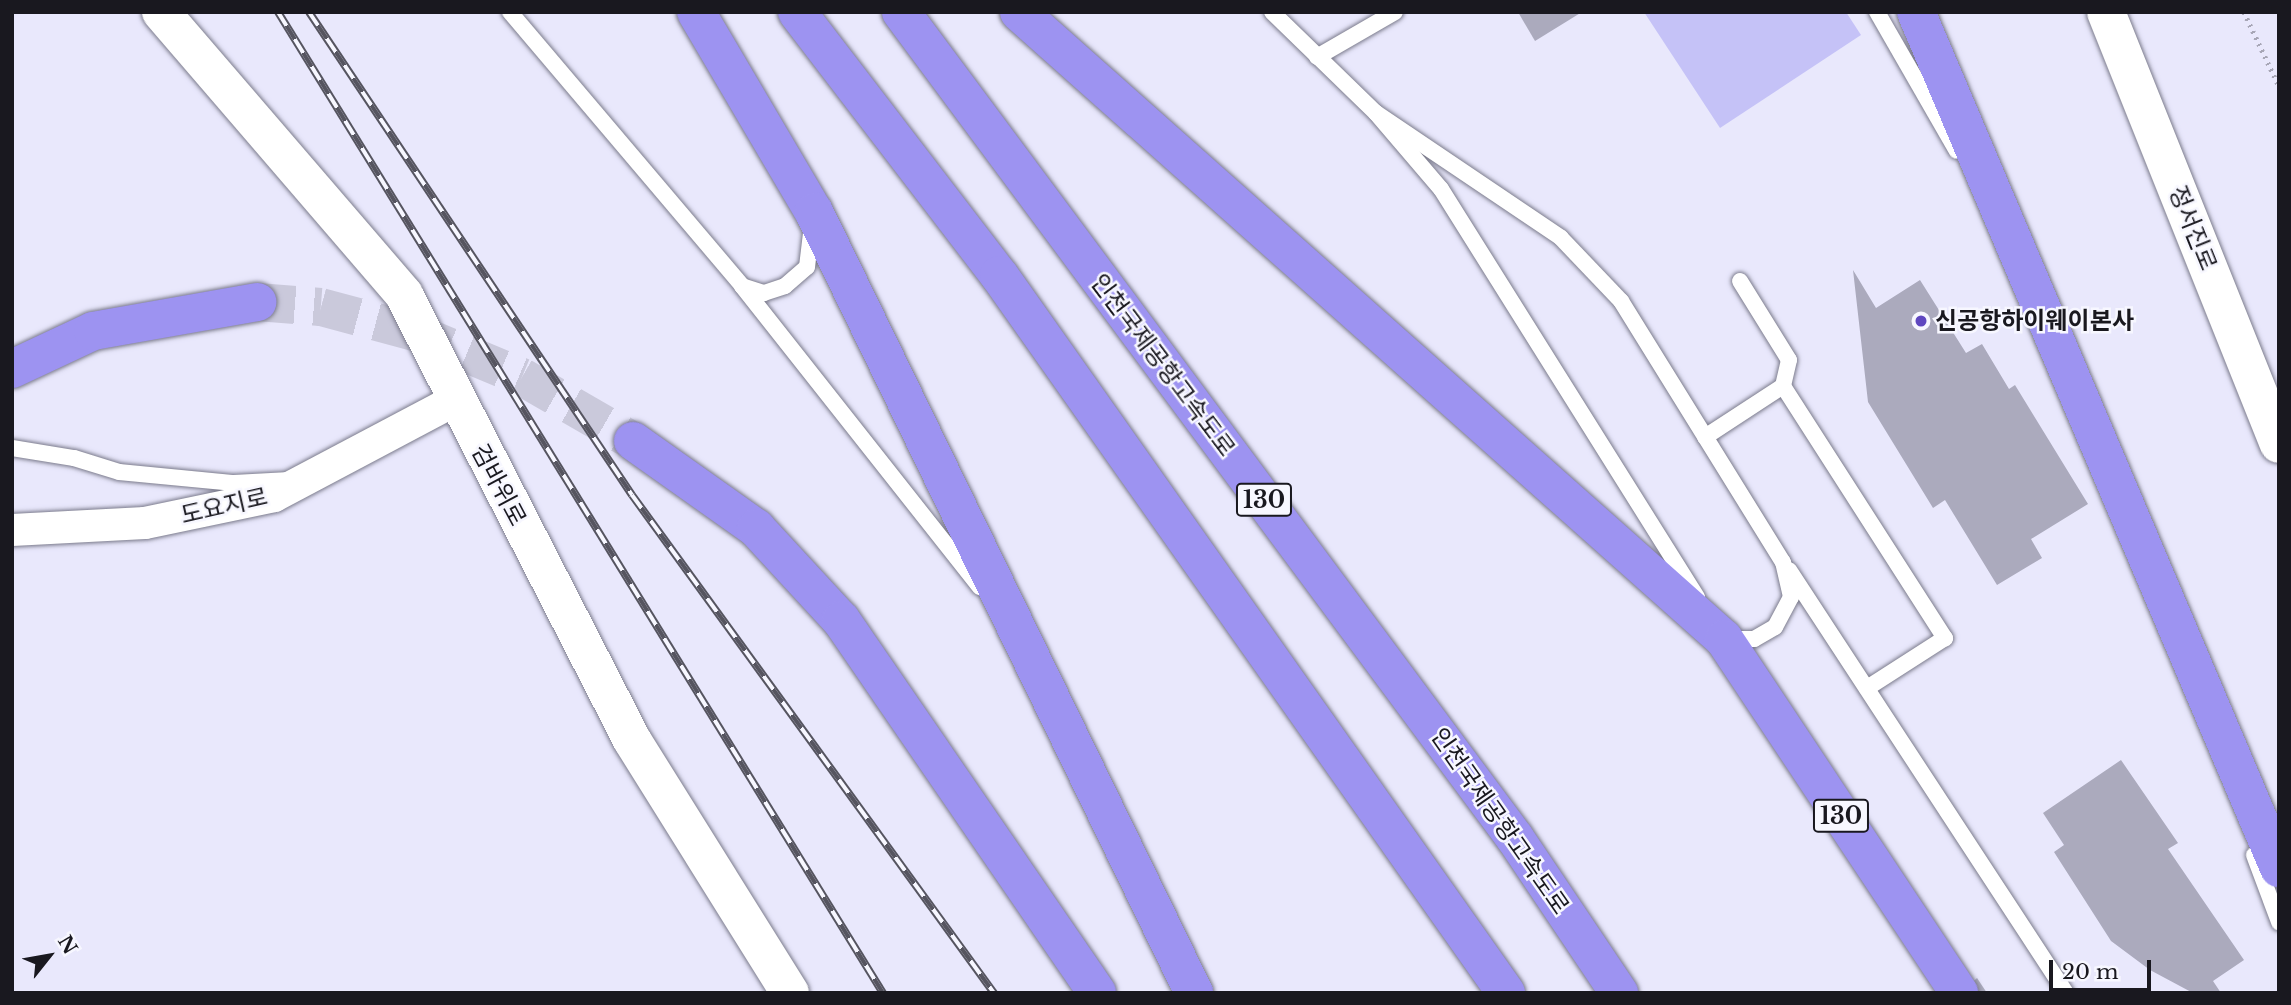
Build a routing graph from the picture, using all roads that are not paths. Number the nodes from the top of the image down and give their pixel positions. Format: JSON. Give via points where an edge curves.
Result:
{"nodes":[{"id":1,"x":161,"y":12,"type":"edge"},
{"id":2,"x":510,"y":12,"type":"edge"},
{"id":3,"x":696,"y":12,"type":"edge"},
{"id":4,"x":797,"y":12,"type":"edge"},
{"id":5,"x":901,"y":12,"type":"edge"},
{"id":6,"x":1019,"y":12,"type":"edge"},
{"id":7,"x":1272,"y":12,"type":"edge"},
{"id":8,"x":1395,"y":12,"type":"edge"},
{"id":9,"x":1878,"y":12,"type":"edge"},
{"id":10,"x":1916,"y":12,"type":"edge"},
{"id":11,"x":2106,"y":12,"type":"edge"},
{"id":12,"x":1317,"y":57,"type":"junction"},
{"id":13,"x":1376,"y":113,"type":"junction"},
{"id":14,"x":814,"y":212,"type":"junction"},
{"id":15,"x":1740,"y":281,"type":"dead end"},
{"id":16,"x":742,"y":286,"type":"junction"},
{"id":17,"x":257,"y":302,"type":"tunnel mouth"},
{"id":18,"x":12,"y":369,"type":"edge"},
{"id":19,"x":1783,"y":386,"type":"junction"},
{"id":20,"x":455,"y":400,"type":"junction"},
{"id":21,"x":1705,"y":437,"type":"junction"},
{"id":22,"x":633,"y":441,"type":"tunnel mouth"},
{"id":23,"x":2279,"y":444,"type":"edge"},
{"id":24,"x":12,"y":449,"type":"edge"},
{"id":25,"x":299,"y":480,"type":"junction"},
{"id":26,"x":12,"y":530,"type":"edge"},
{"id":27,"x":1783,"y":562,"type":"junction"},
{"id":28,"x":1724,"y":639,"type":"junction"},
{"id":29,"x":1023,"y":642,"type":"junction"},
{"id":30,"x":1867,"y":688,"type":"junction"},
{"id":31,"x":2279,"y":868,"type":"edge"},
{"id":32,"x":2279,"y":922,"type":"edge"},
{"id":33,"x":790,"y":993,"type":"edge"},
{"id":34,"x":1097,"y":993,"type":"edge"},
{"id":35,"x":1194,"y":993,"type":"edge"},
{"id":36,"x":1506,"y":993,"type":"edge"},
{"id":37,"x":1619,"y":993,"type":"edge"},
{"id":38,"x":1959,"y":993,"type":"edge"},
{"id":39,"x":2066,"y":993,"type":"edge"}],
"edges":[{"from":1,"to":20,"type":"street","name":"검바위로","via":[[404,295]]},
{"from":2,"to":16,"type":"lane"},
{"from":3,"to":14,"type":"highway"},
{"from":4,"to":36,"type":"highway","via":[[999,275]]},
{"from":5,"to":37,"type":"highway","name":"인천국제공항고속도로","number":"130","via":[[1515,838]]},
{"from":6,"to":28,"type":"highway","number":"130"},
{"from":7,"to":12,"type":"lane"},
{"from":8,"to":12,"type":"lane"},
{"from":9,"to":32,"type":"lane","via":[[1960,158],[2178,653]]},
{"from":10,"to":31,"type":"highway"},
{"from":11,"to":23,"type":"street","name":"정서진로"},
{"from":12,"to":13,"type":"lane"},
{"from":13,"to":21,"type":"lane","via":[[1561,238],[1591,265],[1621,301]]},
{"from":13,"to":28,"type":"lane","via":[[1441,188]]},
{"from":14,"to":16,"type":"lane","via":[[807,267],[785,286],[764,293]]},
{"from":14,"to":29,"type":"highway"},
{"from":15,"to":19,"type":"lane","via":[[1789,360]]},
{"from":16,"to":29,"type":"lane"},
{"from":17,"to":18,"type":"highway","via":[[93,331]]},
{"from":19,"to":21,"type":"lane"},
{"from":19,"to":30,"type":"lane","via":[[1945,638]]},
{"from":20,"to":25,"type":"street","name":"도요지로"},
{"from":20,"to":33,"type":"street","name":"검바위로","via":[[632,740]]},
{"from":21,"to":27,"type":"lane"},
{"from":22,"to":34,"type":"highway","via":[[756,528],[841,620]]},
{"from":24,"to":25,"type":"lane","via":[[74,458],[119,472],[234,483]]},
{"from":25,"to":26,"type":"street","name":"도요지로","via":[[274,496],[145,523]]},
{"from":27,"to":28,"type":"lane","via":[[1791,597],[1775,626],[1754,639]]},
{"from":27,"to":30,"type":"lane"},
{"from":28,"to":38,"type":"highway","number":"130"},
{"from":29,"to":35,"type":"highway"},
{"from":30,"to":39,"type":"lane"}]}
